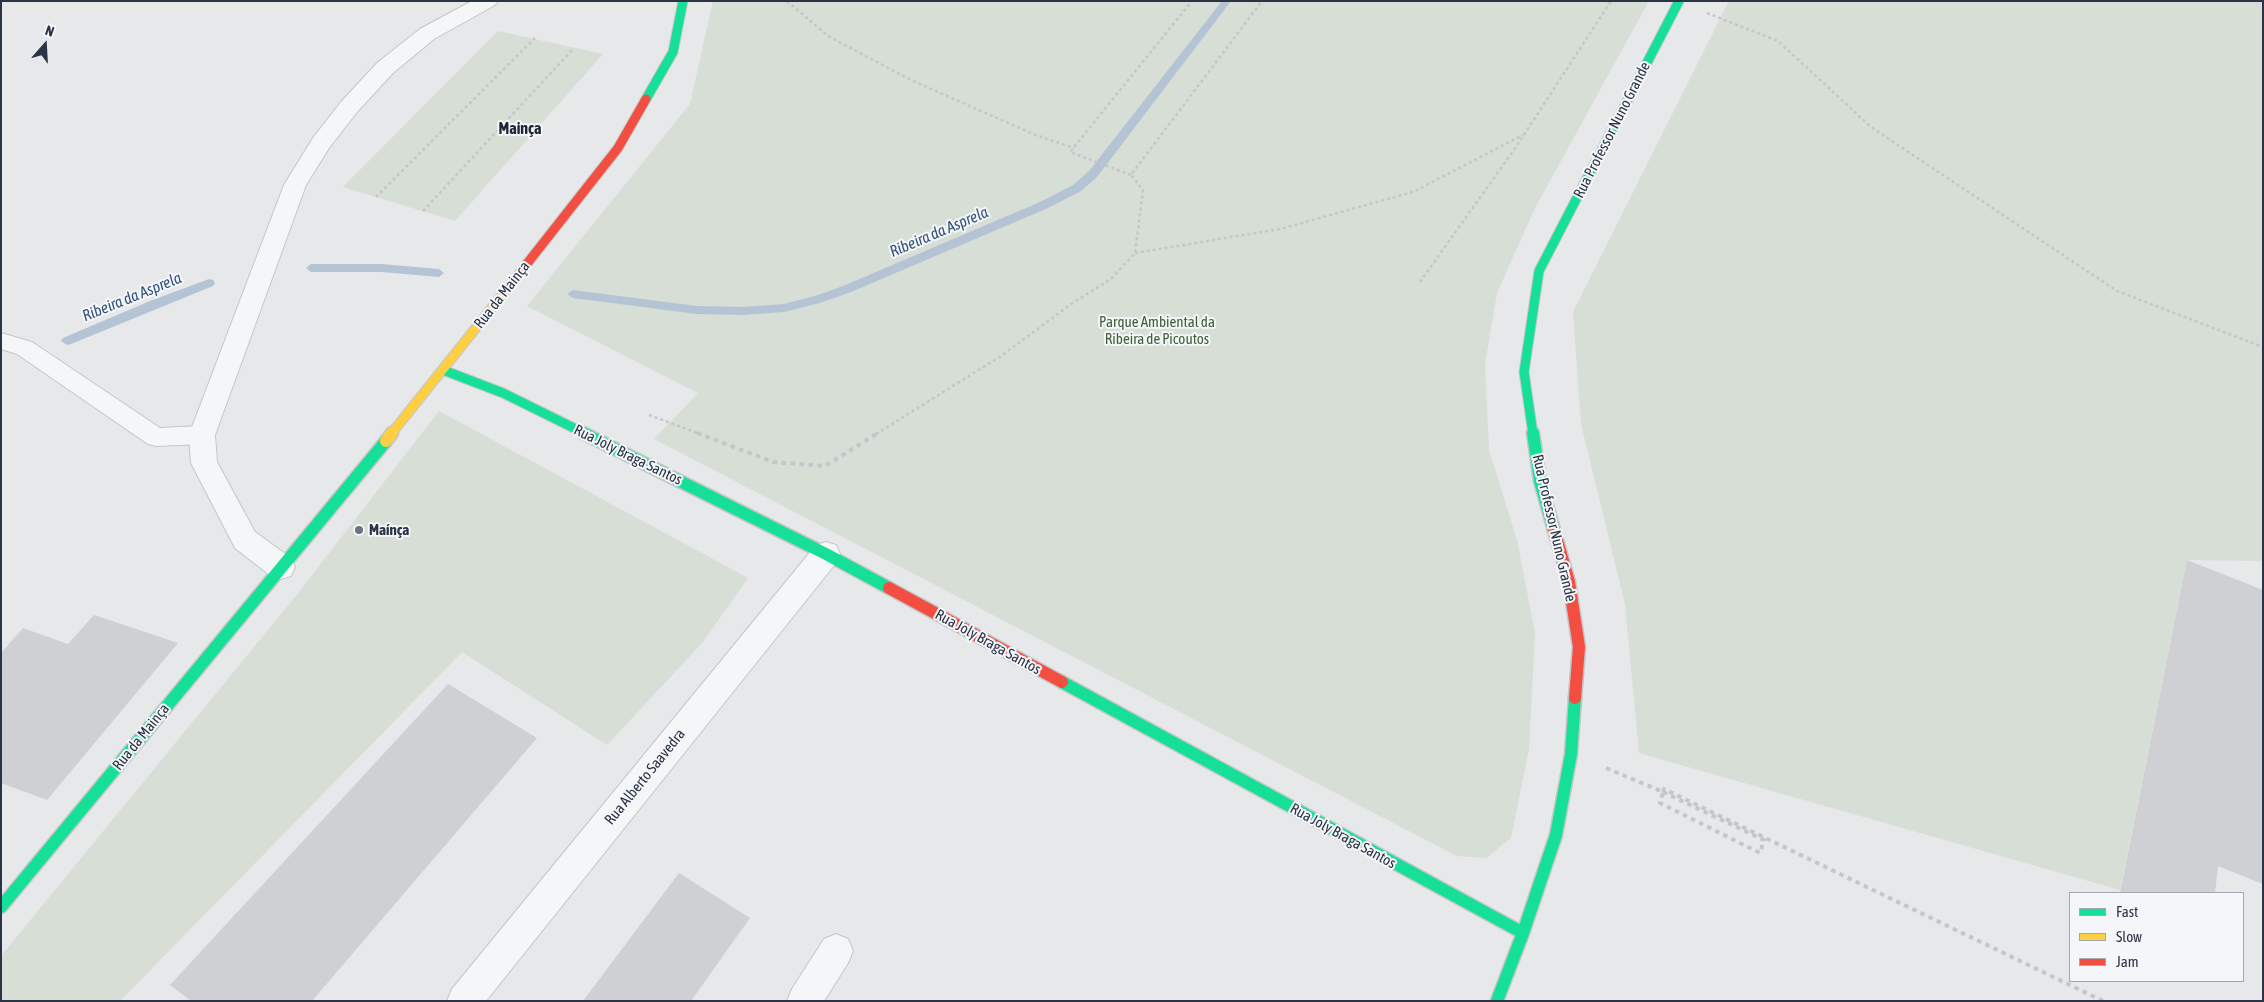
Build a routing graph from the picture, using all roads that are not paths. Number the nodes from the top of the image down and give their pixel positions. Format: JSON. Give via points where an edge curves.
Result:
{"nodes":[{"id":1,"x":488,"y":1,"type":"edge"},
{"id":2,"x":683,"y":1,"type":"edge"},
{"id":3,"x":1678,"y":2,"type":"edge"},
{"id":4,"x":1,"y":341,"type":"edge"},
{"id":5,"x":443,"y":370,"type":"junction"},
{"id":6,"x":202,"y":435,"type":"junction"},
{"id":7,"x":826,"y":554,"type":"junction"},
{"id":8,"x":281,"y":567,"type":"junction"},
{"id":9,"x":1,"y":907,"type":"edge"},
{"id":10,"x":1523,"y":933,"type":"junction"},
{"id":11,"x":836,"y":951,"type":"dead end"},
{"id":12,"x":464,"y":1001,"type":"edge"},
{"id":13,"x":804,"y":1001,"type":"edge"},
{"id":14,"x":1497,"y":1001,"type":"edge"}],
"edges":[{"from":1,"to":6,"type":"street","via":[[427,34],[385,68],[321,143],[295,185],[281,219]]},
{"from":2,"to":5,"type":"street","name":"Rua da Mainça","via":[[673,52],[618,148]]},
{"from":3,"to":10,"type":"street","name":"Rua Professor Nuno Grande","via":[[1539,271],[1524,372],[1540,481],[1569,582],[1579,648],[1571,754],[1556,834]]},
{"from":4,"to":6,"type":"lane","via":[[24,348],[156,437]]},
{"from":5,"to":7,"type":"street","name":"Rua Joly Braga Santos","via":[[502,393]]},
{"from":5,"to":8,"type":"street","name":"Rua da Mainça"},
{"from":6,"to":8,"type":"street","via":[[204,464],[245,540]]},
{"from":7,"to":10,"type":"street","name":"Rua Joly Braga Santos"},
{"from":7,"to":12,"type":"street","name":"Rua Alberto Saavedra"},
{"from":8,"to":9,"type":"street","name":"Rua da Mainça"},
{"from":10,"to":14,"type":"street","name":"Rua Professor Nuno Grande"},
{"from":11,"to":13,"type":"street"}]}
